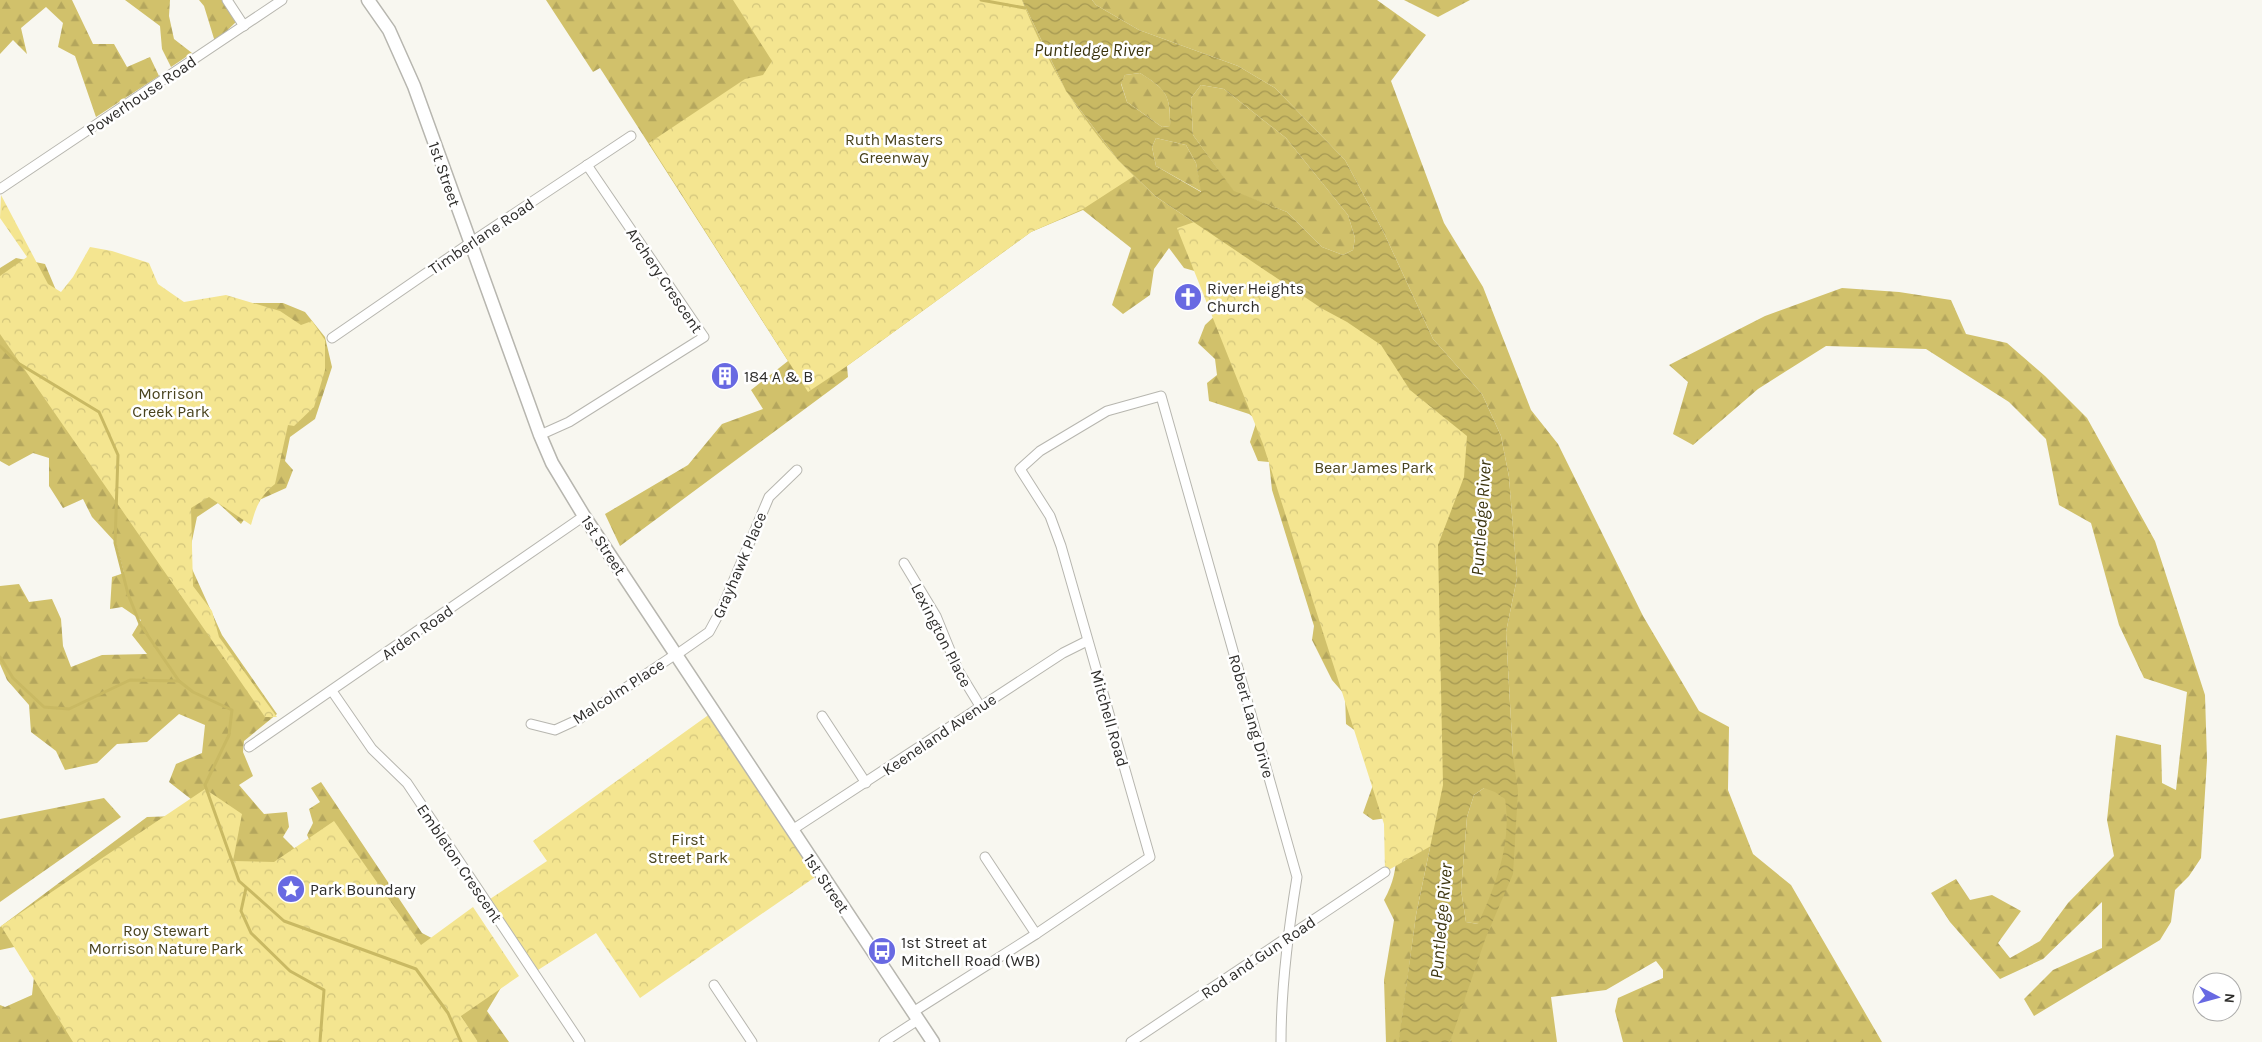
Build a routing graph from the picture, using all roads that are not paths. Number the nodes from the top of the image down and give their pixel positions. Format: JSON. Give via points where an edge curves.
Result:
{"nodes":[{"id":1,"x":227,"y":0,"type":"edge"},
{"id":2,"x":282,"y":0,"type":"edge"},
{"id":3,"x":368,"y":0,"type":"edge"},
{"id":4,"x":244,"y":26,"type":"junction"},
{"id":5,"x":631,"y":136,"type":"dead end"},
{"id":6,"x":587,"y":165,"type":"junction"},
{"id":7,"x":0,"y":189,"type":"edge"},
{"id":8,"x":470,"y":243,"type":"junction"},
{"id":9,"x":332,"y":338,"type":"dead end"},
{"id":10,"x":1161,"y":396,"type":"joint"},
{"id":11,"x":540,"y":435,"type":"junction"},
{"id":12,"x":797,"y":470,"type":"dead end"},
{"id":13,"x":584,"y":516,"type":"junction"},
{"id":14,"x":904,"y":563,"type":"dead end"},
{"id":15,"x":1088,"y":641,"type":"junction"},
{"id":16,"x":676,"y":654,"type":"junction"},
{"id":17,"x":332,"y":691,"type":"junction"},
{"id":18,"x":980,"y":706,"type":"junction"},
{"id":19,"x":822,"y":716,"type":"dead end"},
{"id":20,"x":531,"y":724,"type":"dead end"},
{"id":21,"x":249,"y":747,"type":"dead end"},
{"id":22,"x":866,"y":783,"type":"junction"},
{"id":23,"x":792,"y":830,"type":"junction"},
{"id":24,"x":986,"y":858,"type":"dead end"},
{"id":25,"x":1385,"y":872,"type":"dead end"},
{"id":26,"x":1036,"y":934,"type":"junction"},
{"id":27,"x":1287,"y":937,"type":"junction"},
{"id":28,"x":714,"y":985,"type":"dead end"},
{"id":29,"x":916,"y":1016,"type":"junction"},
{"id":30,"x":580,"y":1042,"type":"edge"},
{"id":31,"x":752,"y":1042,"type":"edge"},
{"id":32,"x":884,"y":1042,"type":"edge"},
{"id":33,"x":933,"y":1042,"type":"edge"},
{"id":34,"x":1131,"y":1042,"type":"edge"},
{"id":35,"x":1281,"y":1042,"type":"edge"}],
"edges":[{"from":1,"to":4,"type":"street"},
{"from":2,"to":4,"type":"street","name":"Powerhouse Road"},
{"from":3,"to":8,"type":"street","name":"1st Street","via":[[404,59]]},
{"from":4,"to":7,"type":"street","name":"Powerhouse Road"},
{"from":5,"to":6,"type":"street","name":"Timberlane Road"},
{"from":6,"to":8,"type":"street","name":"Timberlane Road"},
{"from":6,"to":11,"type":"street","name":"Archery Crescent","via":[[704,337],[569,422]]},
{"from":8,"to":9,"type":"street","name":"Timberlane Road"},
{"from":8,"to":11,"type":"street","name":"1st Street"},
{"from":10,"to":15,"type":"street","name":"Mitchell Road","via":[[1106,411],[1040,451],[1020,470],[1050,516]]},
{"from":10,"to":27,"type":"street","name":"Robert Lang Drive","via":[[1297,877]]},
{"from":11,"to":13,"type":"street","name":"1st Street","via":[[552,463]]},
{"from":12,"to":16,"type":"street","name":"Grayhawk Place","via":[[768,497],[709,632]]},
{"from":13,"to":16,"type":"street","name":"1st Street"},
{"from":13,"to":17,"type":"street","name":"Arden Road"},
{"from":14,"to":18,"type":"street","name":"Lexington Place","via":[[936,616],[958,670]]},
{"from":15,"to":18,"type":"street","name":"Keeneland Avenue","via":[[1063,653]]},
{"from":15,"to":26,"type":"street","name":"Mitchell Road","via":[[1150,857]]},
{"from":16,"to":20,"type":"street","name":"Malcolm Place","via":[[579,719],[555,730]]},
{"from":16,"to":23,"type":"street","name":"1st Street"},
{"from":17,"to":21,"type":"street","name":"Arden Road"},
{"from":17,"to":30,"type":"street","name":"Embleton Crescent","via":[[372,749],[407,783]]},
{"from":18,"to":22,"type":"street","name":"Keeneland Avenue"},
{"from":19,"to":22,"type":"street"},
{"from":22,"to":23,"type":"street","name":"Keeneland Avenue"},
{"from":23,"to":29,"type":"street","name":"1st Street"},
{"from":24,"to":26,"type":"street"},
{"from":25,"to":27,"type":"street","name":"Rod and Gun Road"},
{"from":26,"to":29,"type":"street","name":"Mitchell Road"},
{"from":27,"to":34,"type":"street","name":"Rod and Gun Road"},
{"from":27,"to":35,"type":"street","name":"Robert Lang Drive","via":[[1281,994]]},
{"from":28,"to":31,"type":"street"},
{"from":29,"to":32,"type":"street","name":"Mitchell Road"},
{"from":29,"to":33,"type":"street","name":"1st Street"}]}
